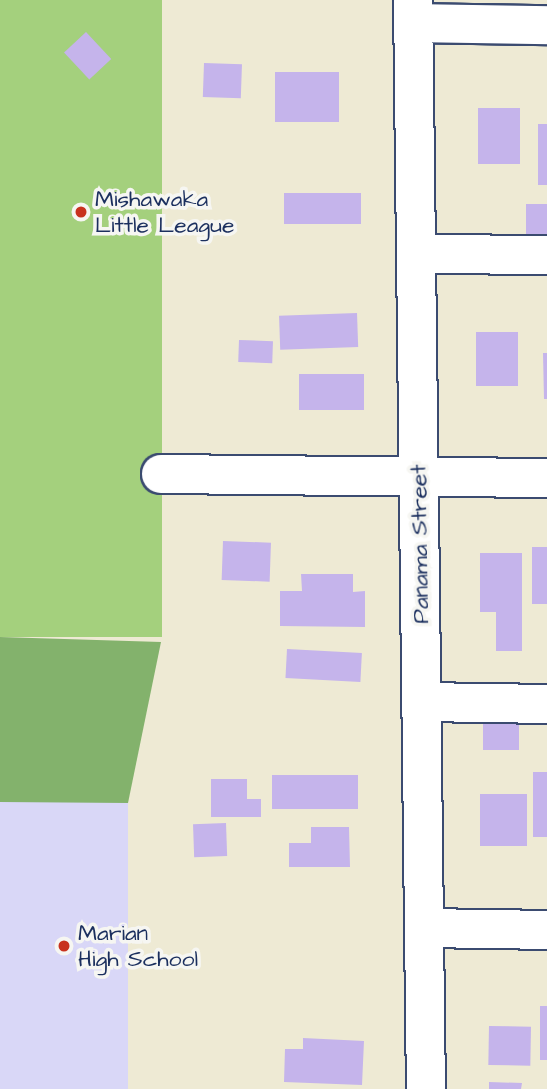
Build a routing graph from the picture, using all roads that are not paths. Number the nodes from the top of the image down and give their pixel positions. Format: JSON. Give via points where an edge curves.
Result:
{"nodes":[{"id":1,"x":414,"y":12,"type":"edge"},
{"id":2,"x":547,"y":25,"type":"edge"},
{"id":3,"x":416,"y":254,"type":"junction"},
{"id":4,"x":547,"y":255,"type":"edge"},
{"id":5,"x":161,"y":474,"type":"dead end"},
{"id":6,"x":547,"y":478,"type":"edge"},
{"id":7,"x":419,"y":479,"type":"junction"},
{"id":8,"x":422,"y":702,"type":"junction"},
{"id":9,"x":547,"y":704,"type":"edge"},
{"id":10,"x":425,"y":928,"type":"junction"},
{"id":11,"x":547,"y":930,"type":"edge"},
{"id":12,"x":426,"y":1089,"type":"edge"}],
"edges":[{"from":1,"to":2,"type":"street"},
{"from":1,"to":3,"type":"street","name":"Panama Street"},
{"from":3,"to":4,"type":"street"},
{"from":3,"to":7,"type":"street","name":"Panama Street"},
{"from":5,"to":7,"type":"street"},
{"from":6,"to":7,"type":"street"},
{"from":7,"to":8,"type":"street","name":"Panama Street"},
{"from":8,"to":9,"type":"street"},
{"from":8,"to":10,"type":"street","name":"Panama Street"},
{"from":10,"to":11,"type":"street"},
{"from":10,"to":12,"type":"street","name":"Panama Street"}]}
